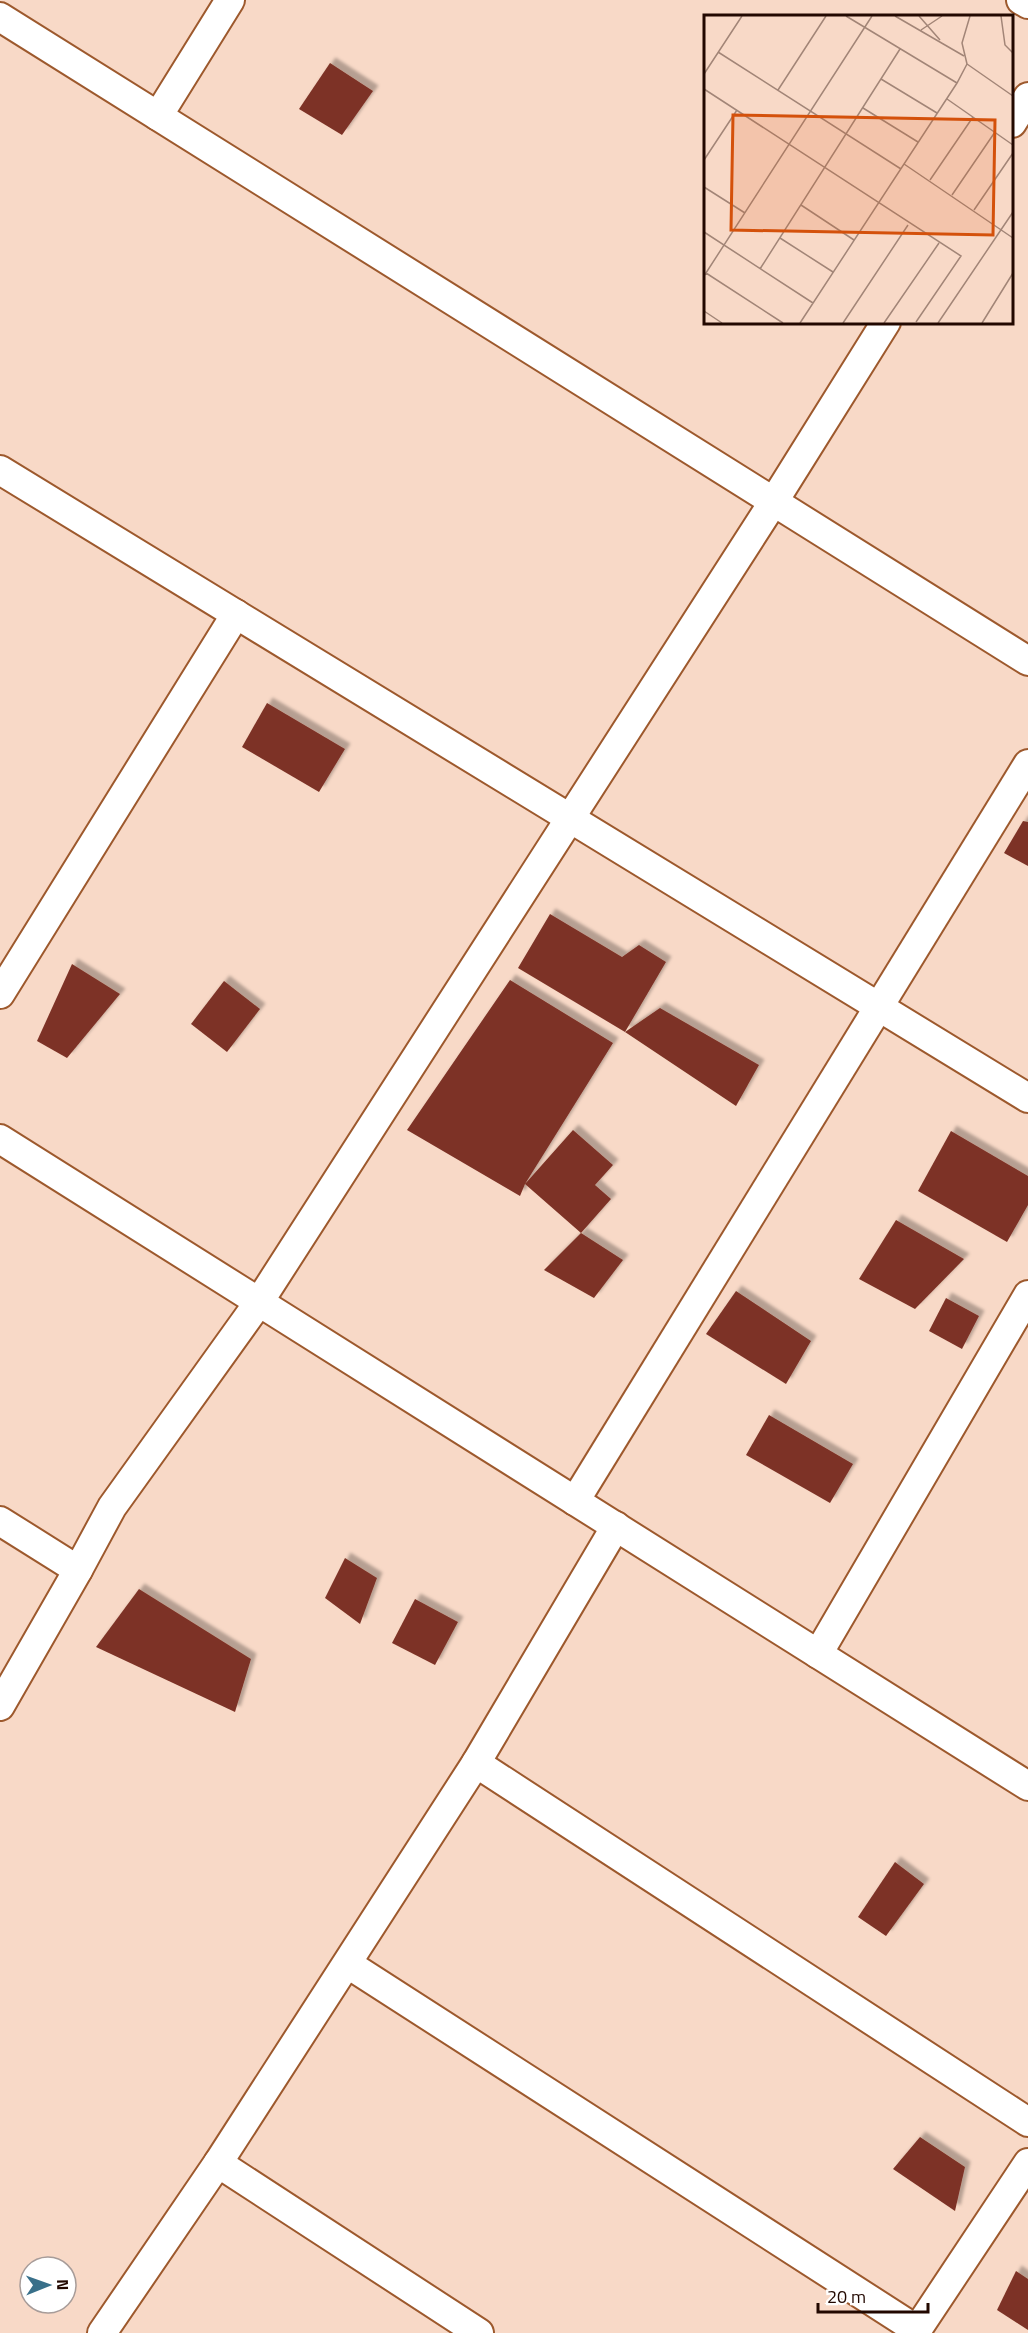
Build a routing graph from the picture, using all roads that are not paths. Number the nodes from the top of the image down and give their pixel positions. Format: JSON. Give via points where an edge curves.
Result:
{"nodes":[{"id":1,"x":230,"y":0,"type":"edge"},
{"id":2,"x":1021,"y":0,"type":"edge"},
{"id":3,"x":1028,"y":4,"type":"edge"},
{"id":4,"x":0,"y":17,"type":"edge"},
{"id":5,"x":1028,"y":97,"type":"edge"},
{"id":6,"x":158,"y":116,"type":"junction"},
{"id":7,"x":1013,"y":120,"type":"edge"},
{"id":8,"x":885,"y":324,"type":"edge"},
{"id":9,"x":0,"y":470,"type":"edge"},
{"id":10,"x":774,"y":501,"type":"junction"},
{"id":11,"x":236,"y":614,"type":"junction"},
{"id":12,"x":1028,"y":661,"type":"edge"},
{"id":13,"x":1028,"y":764,"type":"edge"},
{"id":14,"x":569,"y":817,"type":"junction"},
{"id":15,"x":0,"y":994,"type":"edge"},
{"id":16,"x":878,"y":1007,"type":"junction"},
{"id":17,"x":1028,"y":1098,"type":"edge"},
{"id":18,"x":0,"y":1139,"type":"edge"},
{"id":19,"x":1028,"y":1294,"type":"edge"},
{"id":20,"x":259,"y":1302,"type":"junction"},
{"id":21,"x":575,"y":1501,"type":"junction"},
{"id":22,"x":0,"y":1521,"type":"edge"},
{"id":23,"x":616,"y":1526,"type":"junction"},
{"id":24,"x":78,"y":1570,"type":"junction"},
{"id":25,"x":818,"y":1654,"type":"junction"},
{"id":26,"x":0,"y":1706,"type":"edge"},
{"id":27,"x":476,"y":1763,"type":"junction"},
{"id":28,"x":1028,"y":1786,"type":"edge"},
{"id":29,"x":348,"y":1964,"type":"junction"},
{"id":30,"x":1028,"y":2122,"type":"edge"},
{"id":31,"x":218,"y":2163,"type":"junction"},
{"id":32,"x":1028,"y":2163,"type":"edge"},
{"id":33,"x":916,"y":2331,"type":"edge"},
{"id":34,"x":102,"y":2333,"type":"edge"},
{"id":35,"x":479,"y":2333,"type":"edge"}],
"edges":[{"from":1,"to":6,"type":"street"},
{"from":2,"to":3,"type":"street"},
{"from":4,"to":6,"type":"street"},
{"from":5,"to":7,"type":"street"},
{"from":6,"to":10,"type":"street"},
{"from":8,"to":10,"type":"street"},
{"from":9,"to":11,"type":"street"},
{"from":10,"to":12,"type":"street"},
{"from":10,"to":14,"type":"street"},
{"from":11,"to":14,"type":"street"},
{"from":11,"to":15,"type":"street"},
{"from":13,"to":16,"type":"street"},
{"from":14,"to":16,"type":"street"},
{"from":14,"to":20,"type":"street"},
{"from":16,"to":17,"type":"street"},
{"from":16,"to":21,"type":"street"},
{"from":18,"to":20,"type":"street"},
{"from":19,"to":25,"type":"street"},
{"from":20,"to":21,"type":"street"},
{"from":20,"to":24,"type":"street","via":[[112,1507]]},
{"from":21,"to":23,"type":"street"},
{"from":22,"to":24,"type":"street"},
{"from":23,"to":25,"type":"street"},
{"from":23,"to":27,"type":"street"},
{"from":24,"to":26,"type":"street"},
{"from":25,"to":28,"type":"street"},
{"from":27,"to":29,"type":"street"},
{"from":27,"to":30,"type":"street"},
{"from":29,"to":31,"type":"street"},
{"from":29,"to":33,"type":"street"},
{"from":31,"to":34,"type":"street"},
{"from":31,"to":35,"type":"street"},
{"from":32,"to":33,"type":"street"}]}
